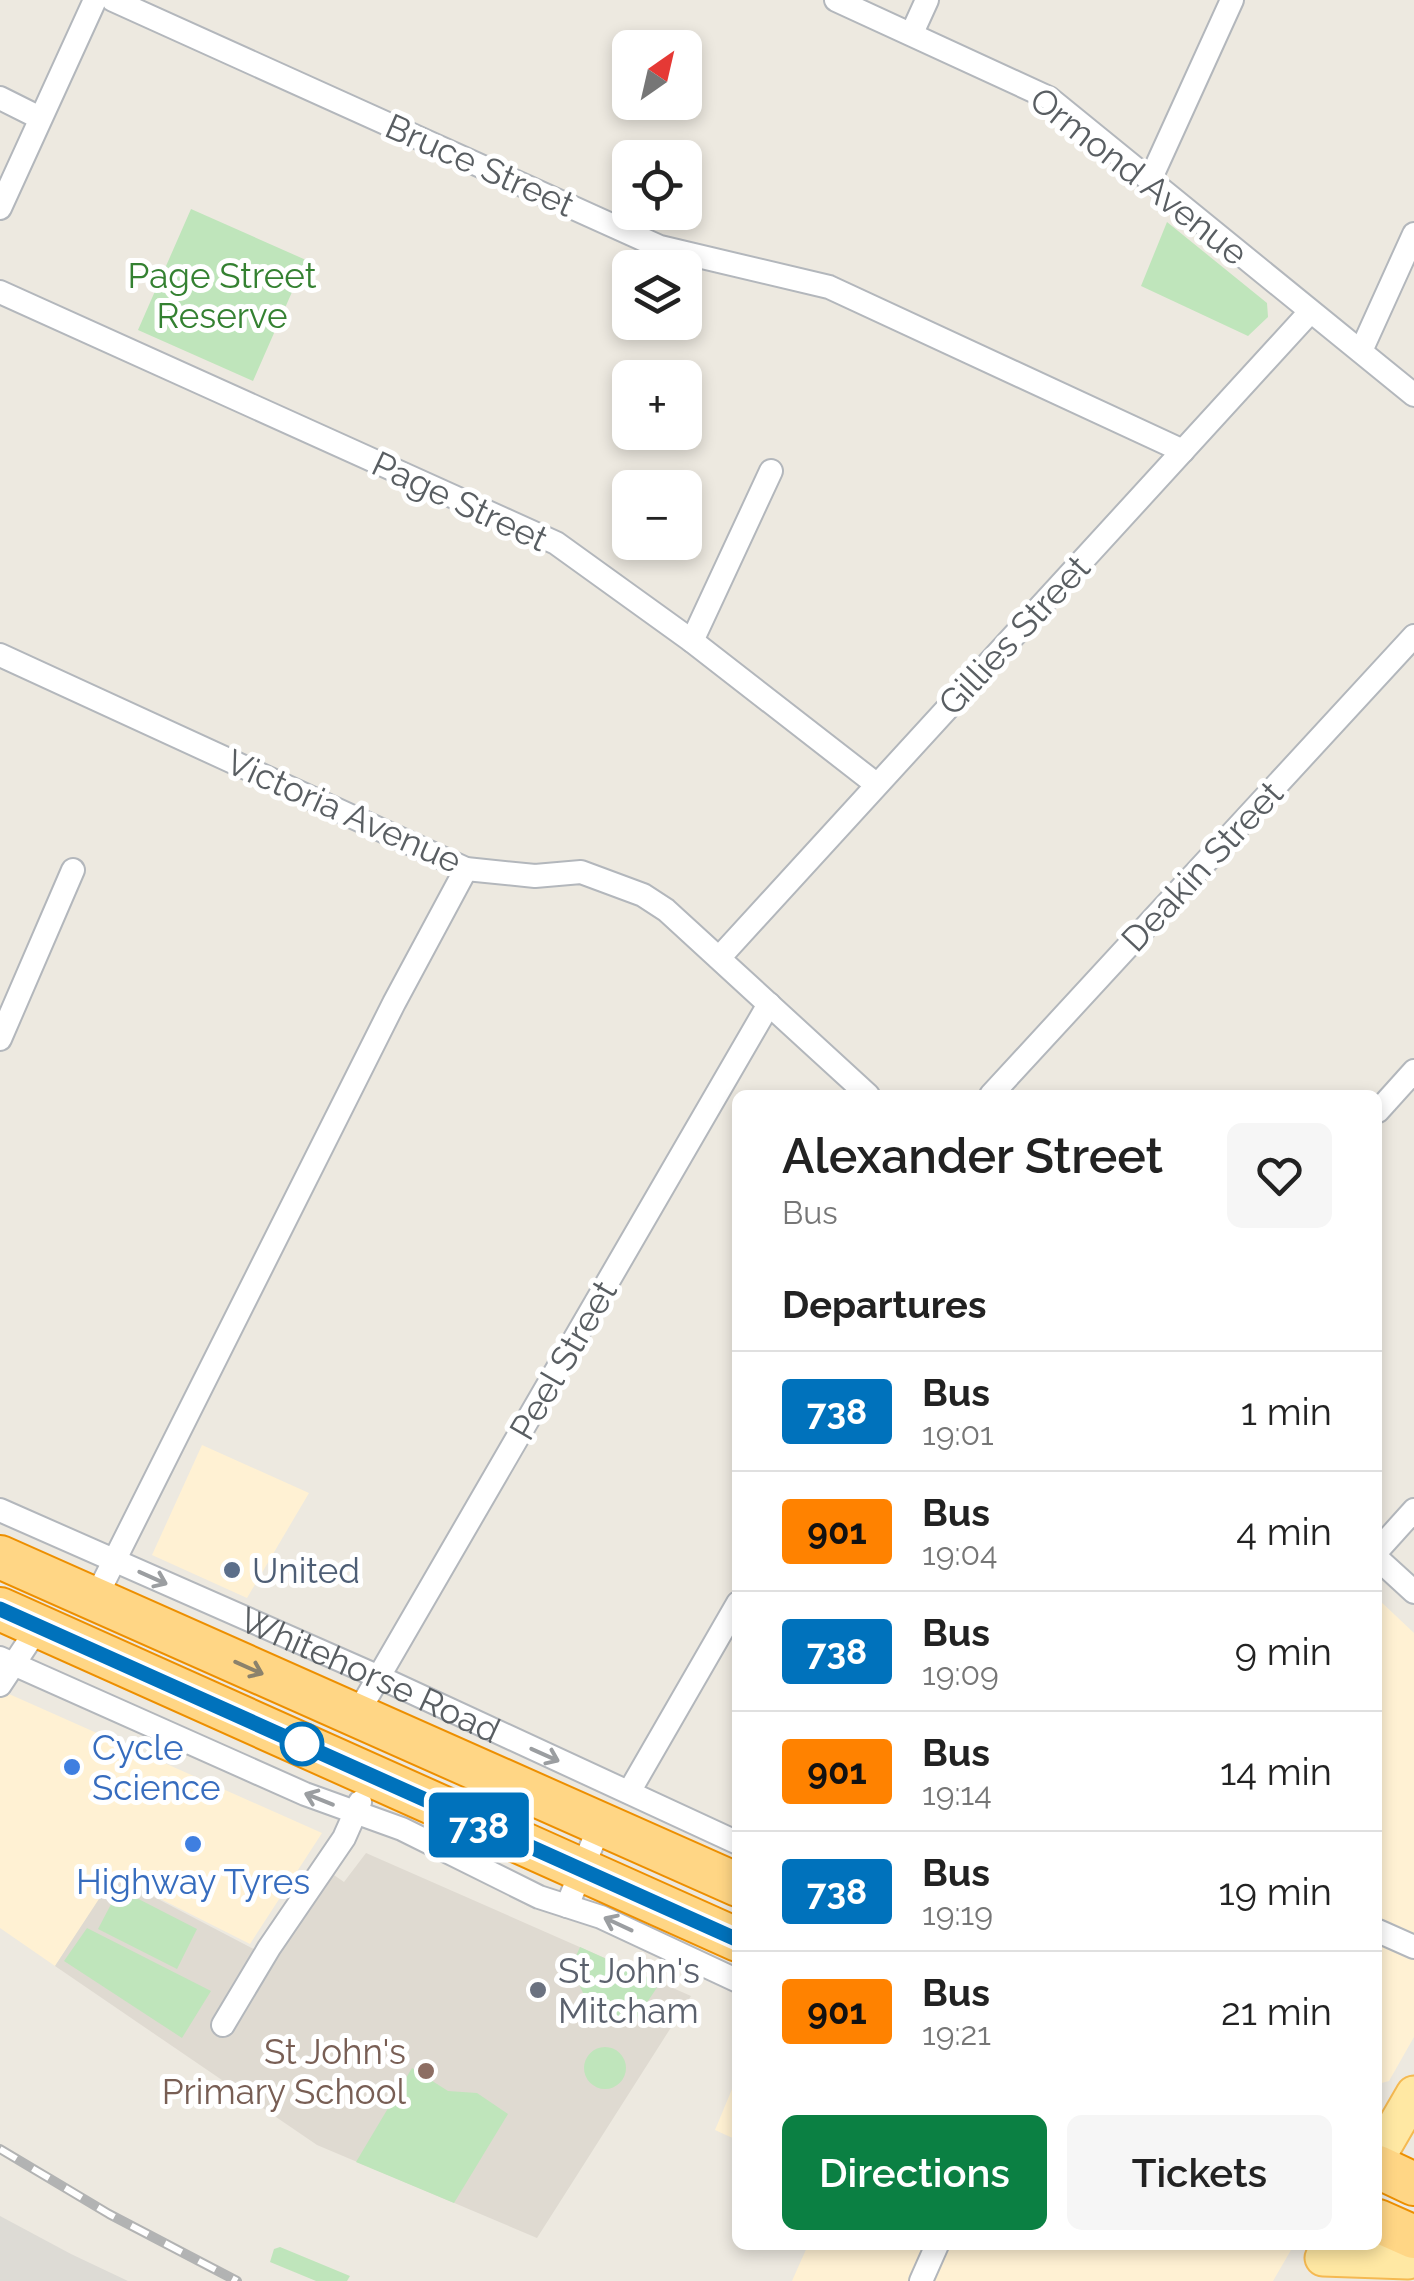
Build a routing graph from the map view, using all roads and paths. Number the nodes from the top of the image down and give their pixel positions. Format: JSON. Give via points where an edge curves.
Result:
{"nodes":[{"id":1,"x":95,"y":0,"type":"edge"},
{"id":2,"x":113,"y":0,"type":"edge"},
{"id":3,"x":836,"y":0,"type":"edge"},
{"id":4,"x":927,"y":0,"type":"edge"},
{"id":5,"x":1232,"y":0,"type":"edge"},
{"id":6,"x":912,"y":33,"type":"junction"},
{"id":7,"x":0,"y":98,"type":"edge"},
{"id":8,"x":40,"y":118,"type":"junction"},
{"id":9,"x":1151,"y":178,"type":"junction"},
{"id":10,"x":0,"y":208,"type":"edge"},
{"id":11,"x":1414,"y":234,"type":"edge"},
{"id":12,"x":0,"y":292,"type":"edge"},
{"id":13,"x":1310,"y":312,"type":"junction"},
{"id":14,"x":1361,"y":351,"type":"junction"},
{"id":15,"x":1414,"y":394,"type":"edge"},
{"id":16,"x":1183,"y":451,"type":"junction"},
{"id":17,"x":771,"y":471,"type":"dead end"},
{"id":18,"x":1414,"y":636,"type":"edge"},
{"id":19,"x":692,"y":641,"type":"junction"},
{"id":20,"x":0,"y":654,"type":"edge"},
{"id":21,"x":876,"y":784,"type":"junction"},
{"id":22,"x":466,"y":869,"type":"junction"},
{"id":23,"x":74,"y":870,"type":"dead end"},
{"id":24,"x":719,"y":958,"type":"junction"},
{"id":25,"x":769,"y":1004,"type":"junction"},
{"id":26,"x":0,"y":1038,"type":"edge"},
{"id":27,"x":1414,"y":1071,"type":"edge"},
{"id":28,"x":863,"y":1090,"type":"edge"},
{"id":29,"x":995,"y":1090,"type":"edge"},
{"id":30,"x":1382,"y":1107,"type":"edge"},
{"id":31,"x":0,"y":1510,"type":"edge"},
{"id":32,"x":1414,"y":1510,"type":"edge"},
{"id":33,"x":1382,"y":1546,"type":"edge"},
{"id":34,"x":0,"y":1557,"type":"edge"},
{"id":35,"x":114,"y":1561,"type":"junction"},
{"id":36,"x":1382,"y":1563,"type":"edge"},
{"id":37,"x":1414,"y":1592,"type":"edge"},
{"id":38,"x":94,"y":1599,"type":"junction"},
{"id":39,"x":0,"y":1608,"type":"edge"},
{"id":40,"x":732,"y":1614,"type":"edge"},
{"id":41,"x":39,"y":1626,"type":"junction"},
{"id":42,"x":6,"y":1660,"type":"edge"},
{"id":43,"x":379,"y":1677,"type":"junction"},
{"id":44,"x":0,"y":1684,"type":"edge"},
{"id":45,"x":356,"y":1716,"type":"junction"},
{"id":46,"x":629,"y":1792,"type":"junction"},
{"id":47,"x":364,"y":1794,"type":"junction"},
{"id":48,"x":600,"y":1826,"type":"junction"},
{"id":49,"x":732,"y":1840,"type":"edge"},
{"id":50,"x":732,"y":1883,"type":"edge"},
{"id":51,"x":574,"y":1888,"type":"junction"},
{"id":52,"x":1382,"y":1933,"type":"edge"},
{"id":53,"x":732,"y":1938,"type":"edge"},
{"id":54,"x":1414,"y":1947,"type":"edge"},
{"id":55,"x":732,"y":1978,"type":"edge"},
{"id":56,"x":223,"y":2026,"type":"dead end"},
{"id":57,"x":1400,"y":2106,"type":"edge"},
{"id":58,"x":1382,"y":2147,"type":"edge"},
{"id":59,"x":1382,"y":2169,"type":"edge"},
{"id":60,"x":1414,"y":2184,"type":"edge"},
{"id":61,"x":1382,"y":2223,"type":"edge"},
{"id":62,"x":1414,"y":2238,"type":"edge"},
{"id":63,"x":935,"y":2250,"type":"edge"},
{"id":64,"x":1414,"y":2257,"type":"edge"},
{"id":65,"x":1322,"y":2262,"type":"edge"},
{"id":66,"x":922,"y":2281,"type":"edge"}],
"edges":[{"from":1,"to":8,"type":"street"},
{"from":2,"to":16,"type":"street","name":"Bruce Street","via":[[660,246],[829,287]]},
{"from":3,"to":6,"type":"street","name":"Ormond Avenue"},
{"from":4,"to":6,"type":"street"},
{"from":5,"to":9,"type":"street"},
{"from":6,"to":9,"type":"street","name":"Ormond Avenue","via":[[1049,98]]},
{"from":7,"to":8,"type":"street"},
{"from":8,"to":10,"type":"street"},
{"from":9,"to":13,"type":"street","name":"Ormond Avenue"},
{"from":11,"to":14,"type":"street"},
{"from":12,"to":19,"type":"street","name":"Page Street","via":[[556,543]]},
{"from":13,"to":14,"type":"street","name":"Ormond Avenue"},
{"from":13,"to":16,"type":"street","name":"Gillies Street"},
{"from":14,"to":15,"type":"street","name":"Ormond Avenue"},
{"from":16,"to":21,"type":"street","name":"Gillies Street"},
{"from":17,"to":19,"type":"street"},
{"from":18,"to":29,"type":"street","name":"Deakin Street"},
{"from":19,"to":21,"type":"street","name":"Page Street"},
{"from":20,"to":22,"type":"street","name":"Victoria Avenue"},
{"from":21,"to":24,"type":"street","name":"Gillies Street"},
{"from":22,"to":24,"type":"street","name":"Victoria Avenue","via":[[535,876],[581,872],[643,895]]},
{"from":22,"to":35,"type":"street"},
{"from":23,"to":26,"type":"street"},
{"from":24,"to":25,"type":"street","name":"Victoria Avenue"},
{"from":25,"to":28,"type":"street","name":"Victoria Avenue"},
{"from":25,"to":43,"type":"street","name":"Peel Street"},
{"from":27,"to":30,"type":"street"},
{"from":31,"to":35,"type":"street","name":"Whitehorse Road"},
{"from":32,"to":33,"type":"street"},
{"from":34,"to":38,"type":"highway","name":"Whitehorse Road"},
{"from":35,"to":38,"type":"street"},
{"from":35,"to":43,"type":"street","name":"Whitehorse Road","one_way":true},
{"from":36,"to":37,"type":"street"},
{"from":38,"to":45,"type":"highway","name":"Whitehorse Road","one_way":true},
{"from":39,"to":41,"type":"highway"},
{"from":40,"to":46,"type":"street"},
{"from":41,"to":42,"type":"street"},
{"from":41,"to":47,"type":"highway"},
{"from":42,"to":44,"type":"street"},
{"from":47,"to":42,"type":"street","one_way":true,"via":[[305,1794]]},
{"from":43,"to":45,"type":"street","name":"Peel Street"},
{"from":43,"to":46,"type":"street","name":"Whitehorse Road","one_way":true},
{"from":45,"to":48,"type":"highway","name":"Whitehorse Road"},
{"from":46,"to":49,"type":"street","name":"Whitehorse Road"},
{"from":47,"to":51,"type":"highway"},
{"from":47,"to":56,"type":"street","via":[[344,1838]]},
{"from":48,"to":50,"type":"highway","name":"Whitehorse Road"},
{"from":48,"to":51,"type":"street"},
{"from":51,"to":53,"type":"highway"},
{"from":55,"to":51,"type":"street","one_way":true,"via":[[601,1916]]},
{"from":52,"to":54,"type":"street"},
{"from":57,"to":58,"type":"main road"},
{"from":59,"to":60,"type":"highway"},
{"from":61,"to":62,"type":"highway"},
{"from":63,"to":66,"type":"street"},
{"from":64,"to":65,"type":"main road"}]}
